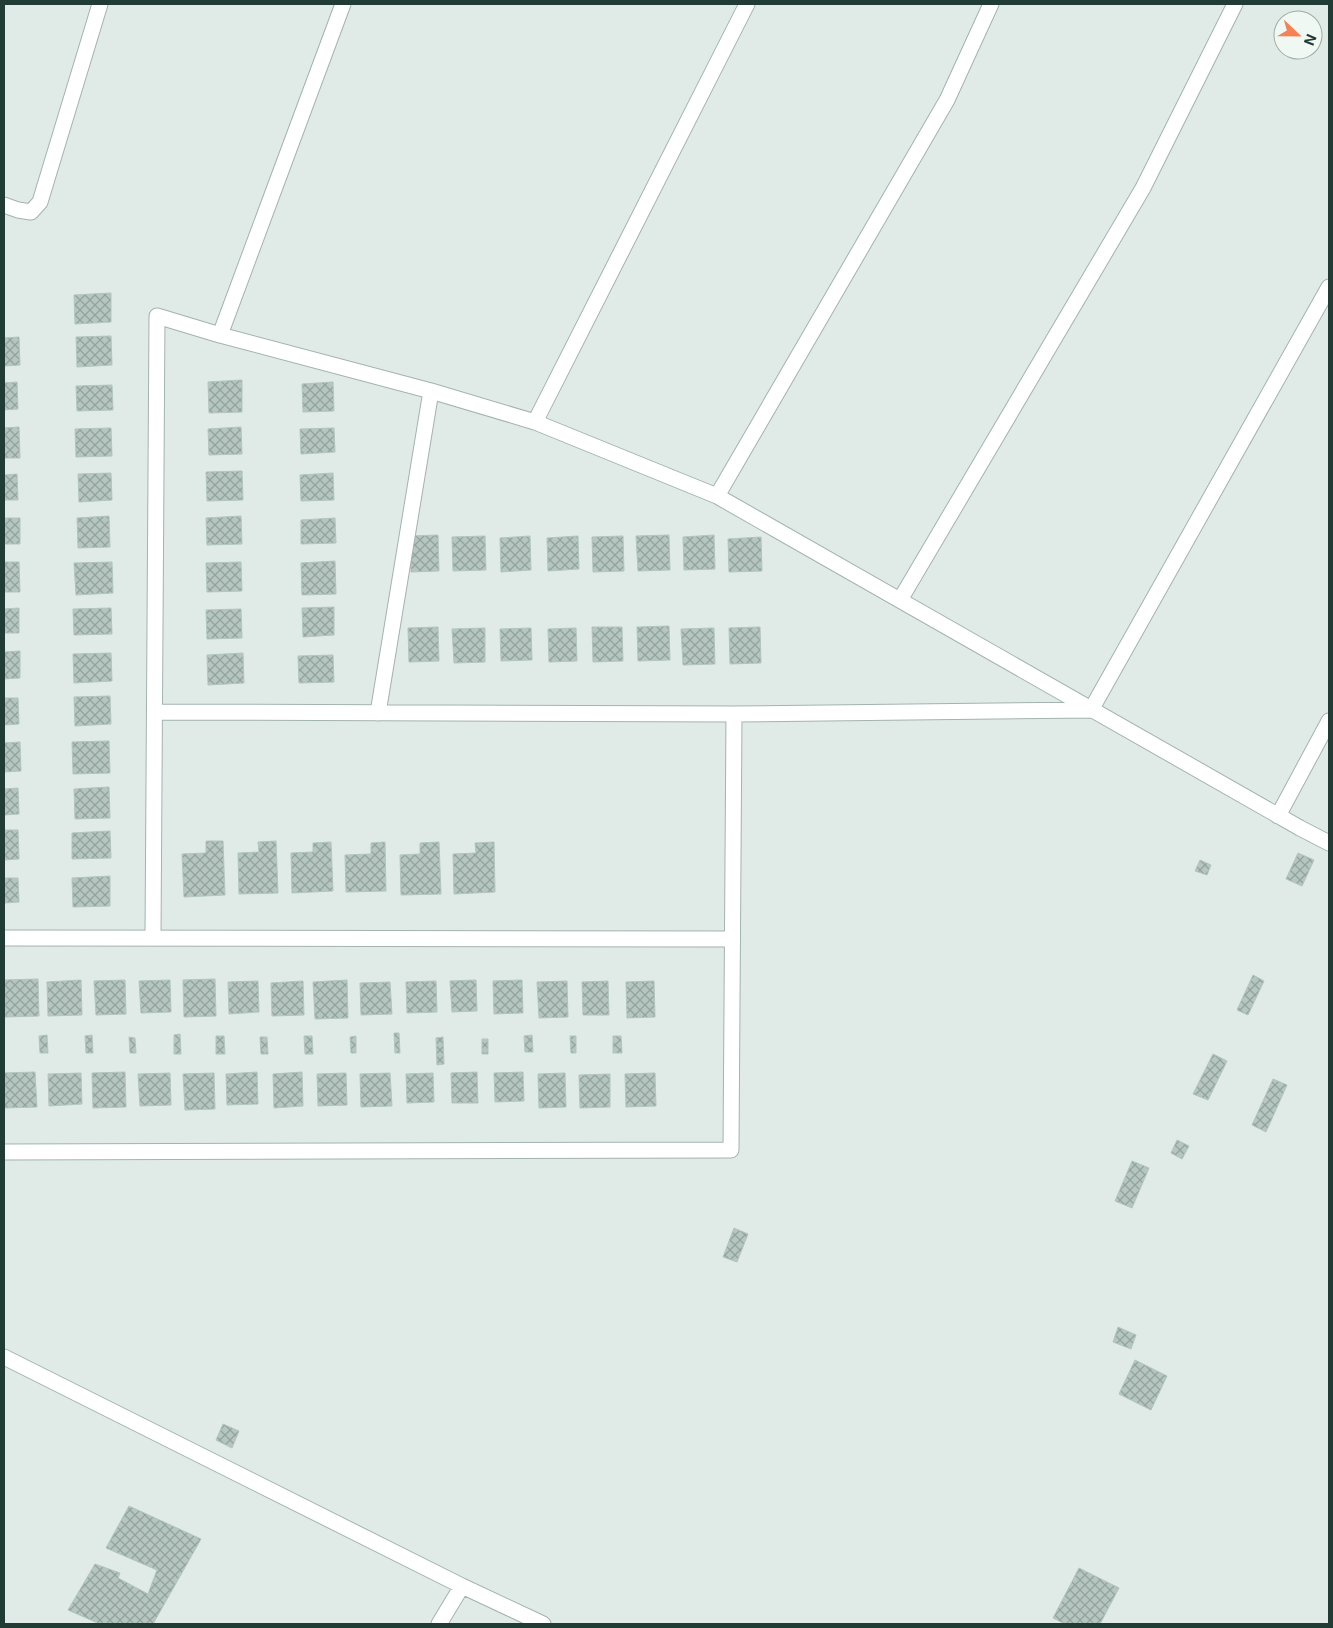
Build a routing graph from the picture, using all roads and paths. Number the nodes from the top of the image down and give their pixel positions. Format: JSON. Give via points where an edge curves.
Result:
{"nodes":[{"id":1,"x":100,"y":4,"type":"edge"},
{"id":2,"x":343,"y":4,"type":"edge"},
{"id":3,"x":747,"y":4,"type":"edge"},
{"id":4,"x":991,"y":4,"type":"edge"},
{"id":5,"x":1235,"y":4,"type":"edge"},
{"id":6,"x":4,"y":205,"type":"edge"},
{"id":7,"x":1329,"y":287,"type":"edge"},
{"id":8,"x":220,"y":335,"type":"junction"},
{"id":9,"x":431,"y":390,"type":"junction"},
{"id":10,"x":535,"y":422,"type":"junction"},
{"id":11,"x":717,"y":496,"type":"junction"},
{"id":12,"x":900,"y":600,"type":"junction"},
{"id":13,"x":1091,"y":710,"type":"junction"},
{"id":14,"x":155,"y":712,"type":"junction"},
{"id":15,"x":378,"y":713,"type":"junction"},
{"id":16,"x":734,"y":714,"type":"junction"},
{"id":17,"x":1329,"y":721,"type":"edge"},
{"id":18,"x":1278,"y":816,"type":"junction"},
{"id":19,"x":1329,"y":843,"type":"edge"},
{"id":20,"x":4,"y":938,"type":"edge"},
{"id":21,"x":153,"y":938,"type":"junction"},
{"id":22,"x":732,"y":939,"type":"junction"},
{"id":23,"x":4,"y":1152,"type":"edge"},
{"id":24,"x":4,"y":1357,"type":"edge"},
{"id":25,"x":462,"y":1586,"type":"junction"},
{"id":26,"x":439,"y":1624,"type":"edge"},
{"id":27,"x":543,"y":1624,"type":"edge"}],
"edges":[{"from":1,"to":6,"type":"street","via":[[40,202],[31,212]]},
{"from":2,"to":8,"type":"street"},
{"from":3,"to":10,"type":"street"},
{"from":4,"to":11,"type":"street","via":[[947,100]]},
{"from":5,"to":12,"type":"street","via":[[1143,188]]},
{"from":7,"to":13,"type":"street"},
{"from":8,"to":9,"type":"street"},
{"from":8,"to":14,"type":"street","via":[[158,316]]},
{"from":9,"to":10,"type":"street"},
{"from":9,"to":15,"type":"street"},
{"from":10,"to":11,"type":"street"},
{"from":11,"to":12,"type":"street"},
{"from":12,"to":13,"type":"street"},
{"from":13,"to":16,"type":"street"},
{"from":13,"to":18,"type":"street"},
{"from":14,"to":15,"type":"street"},
{"from":14,"to":21,"type":"street"},
{"from":15,"to":16,"type":"street"},
{"from":16,"to":22,"type":"street"},
{"from":17,"to":18,"type":"street"},
{"from":18,"to":19,"type":"street"},
{"from":20,"to":21,"type":"street"},
{"from":21,"to":22,"type":"street"},
{"from":22,"to":23,"type":"street","via":[[731,1150]]},
{"from":24,"to":25,"type":"street"},
{"from":25,"to":26,"type":"street"},
{"from":25,"to":27,"type":"street"}]}
